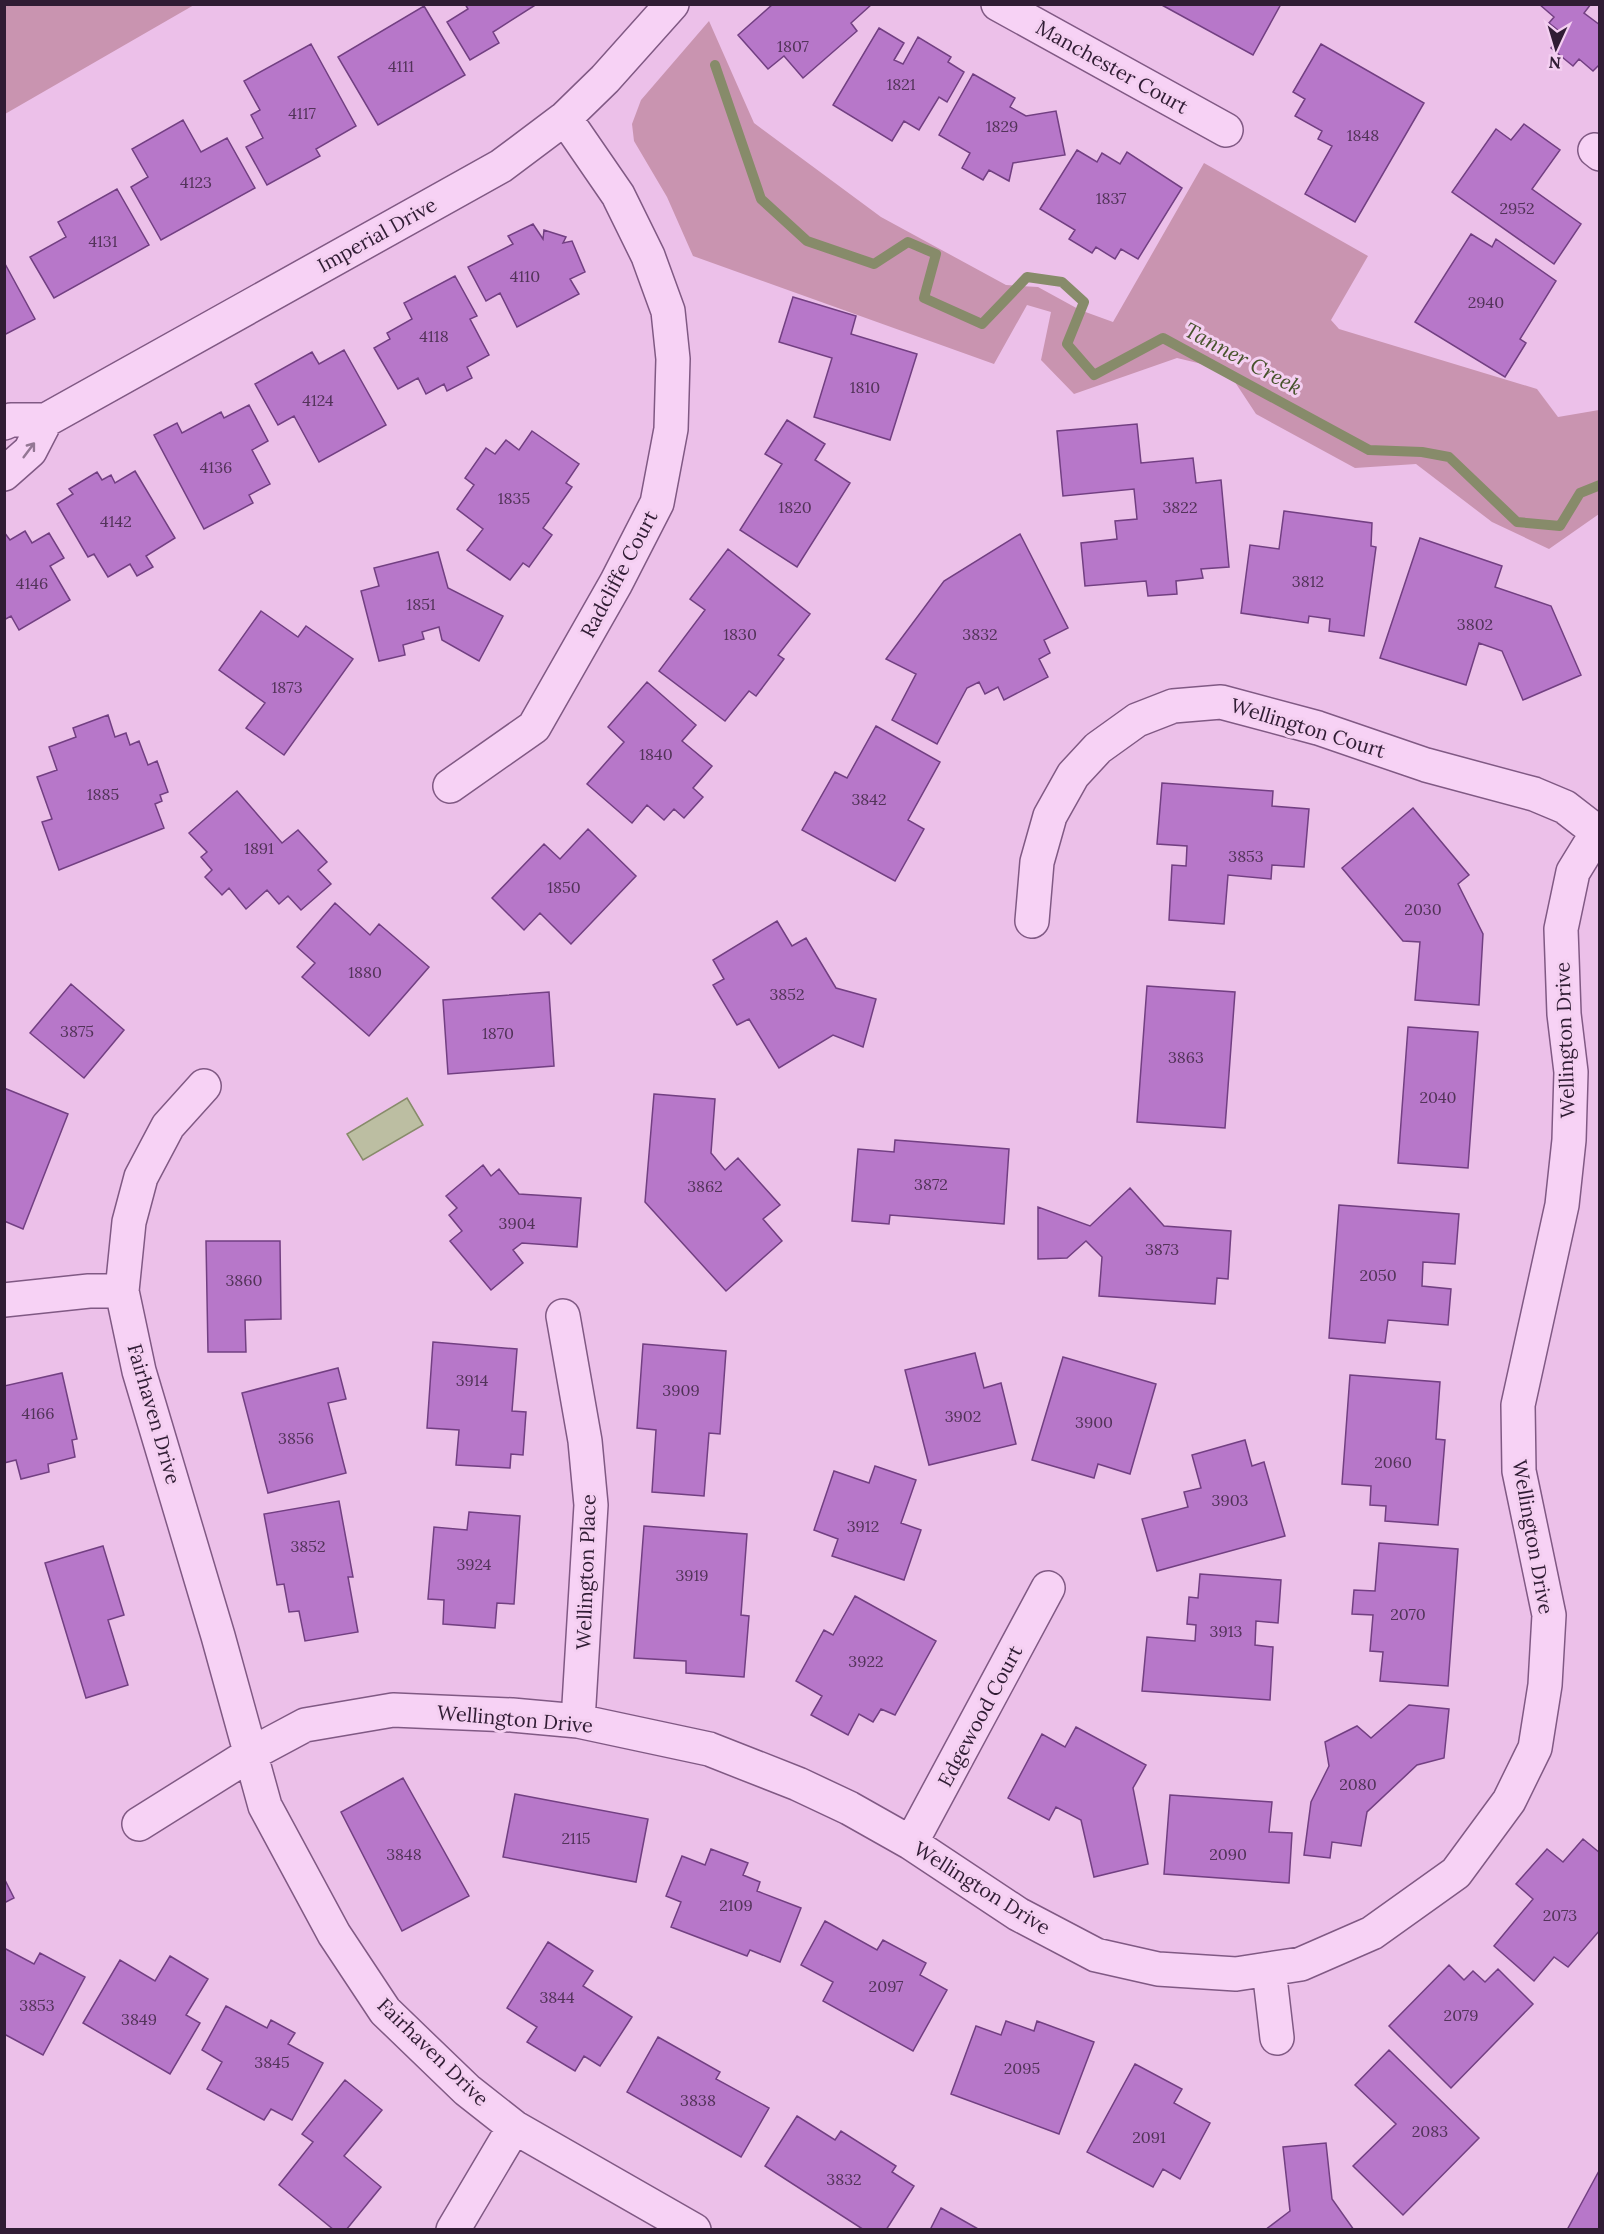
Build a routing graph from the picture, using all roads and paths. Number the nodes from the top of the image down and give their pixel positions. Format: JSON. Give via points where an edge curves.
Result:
{"nodes":[{"id":1,"x":672,"y":4,"type":"edge"},
{"id":2,"x":998,"y":4,"type":"edge"},
{"id":3,"x":565,"y":118,"type":"junction"},
{"id":4,"x":1226,"y":130,"type":"dead end"},
{"id":5,"x":46,"y":420,"type":"junction"},
{"id":6,"x":4,"y":423,"type":"edge"},
{"id":7,"x":4,"y":474,"type":"edge"},
{"id":8,"x":450,"y":786,"type":"dead end"},
{"id":9,"x":1598,"y":830,"type":"edge"},
{"id":10,"x":1032,"y":921,"type":"dead end"},
{"id":11,"x":204,"y":1086,"type":"dead end"},
{"id":12,"x":122,"y":1291,"type":"junction"},
{"id":13,"x":4,"y":1300,"type":"edge"},
{"id":14,"x":563,"y":1316,"type":"dead end"},
{"id":15,"x":1048,"y":1588,"type":"dead end"},
{"id":16,"x":578,"y":1721,"type":"junction"},
{"id":17,"x":249,"y":1755,"type":"junction"},
{"id":18,"x":139,"y":1824,"type":"dead end"},
{"id":19,"x":911,"y":1844,"type":"junction"},
{"id":20,"x":1269,"y":1968,"type":"junction"},
{"id":21,"x":1277,"y":2038,"type":"dead end"},
{"id":22,"x":514,"y":2127,"type":"junction"},
{"id":23,"x":453,"y":2229,"type":"edge"},
{"id":24,"x":694,"y":2229,"type":"edge"}],
"edges":[{"from":1,"to":3,"type":"street","name":"Imperial Drive"},
{"from":2,"to":4,"type":"street","name":"Manchester Court"},
{"from":3,"to":5,"type":"street","name":"Imperial Drive","via":[[501,166]]},
{"from":3,"to":8,"type":"street","name":"Radcliffe Court","via":[[618,195],[648,255],[668,311],[674,359],[671,429],[657,502],[616,584],[534,727]]},
{"from":5,"to":6,"type":"street","name":"Imperial Drive"},
{"from":7,"to":5,"type":"street","one_way":true,"via":[[30,451]]},
{"from":9,"to":10,"type":"street","name":"Wellington Court","via":[[1565,807],[1534,794],[1426,765],[1318,728],[1221,702],[1173,706],[1137,720],[1098,748],[1073,775],[1050,816],[1037,862]]},
{"from":9,"to":20,"type":"street","name":"Wellington Drive","via":[[1573,872],[1561,929],[1571,1072],[1569,1140],[1562,1206],[1518,1405],[1519,1471],[1549,1615],[1545,1685],[1535,1748],[1509,1801],[1456,1873],[1372,1933],[1302,1964]]},
{"from":11,"to":12,"type":"street","name":"Fairhaven Drive","via":[[168,1126],[141,1177],[129,1222]]},
{"from":12,"to":13,"type":"street"},
{"from":12,"to":17,"type":"street","name":"Fairhaven Drive","via":[[139,1371]]},
{"from":14,"to":16,"type":"street","name":"Wellington Place","via":[[585,1441],[591,1505]]},
{"from":15,"to":19,"type":"street","name":"Edgewood Court"},
{"from":16,"to":17,"type":"street","name":"Wellington Drive","via":[[393,1710],[305,1725]]},
{"from":16,"to":19,"type":"street","name":"Wellington Drive","via":[[712,1750],[849,1808]]},
{"from":17,"to":18,"type":"street"},
{"from":17,"to":22,"type":"street","name":"Fairhaven Drive","via":[[265,1806],[334,1934],[385,2010],[467,2090]]},
{"from":19,"to":20,"type":"street","name":"Wellington Drive","via":[[1017,1914],[1096,1954],[1158,1969],[1236,1974]]},
{"from":20,"to":21,"type":"street"},
{"from":22,"to":23,"type":"street"},
{"from":22,"to":24,"type":"street","name":"Fairhaven Drive"}]}
